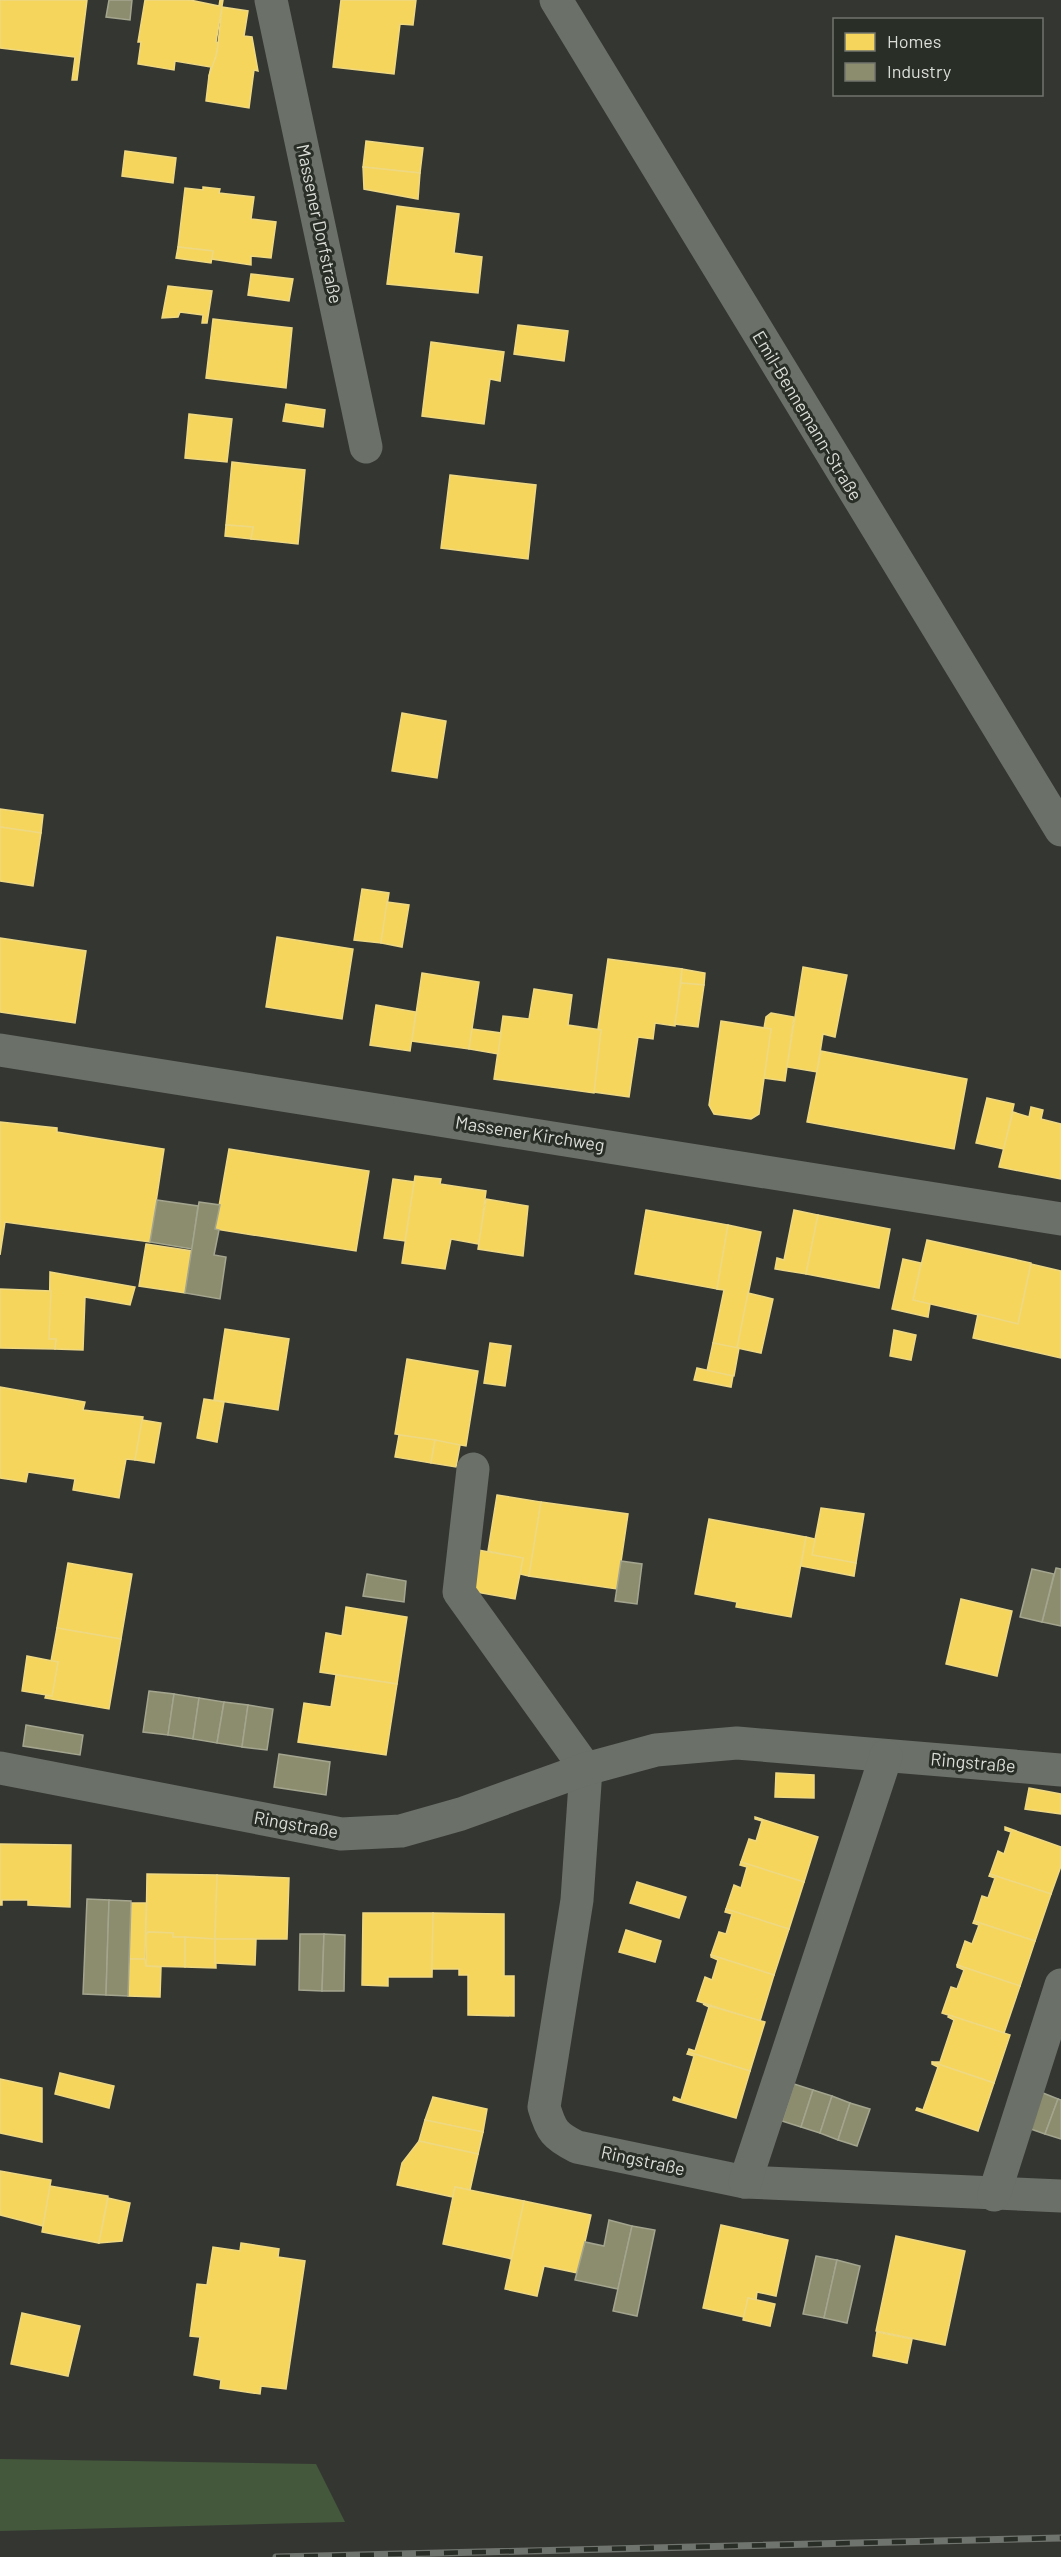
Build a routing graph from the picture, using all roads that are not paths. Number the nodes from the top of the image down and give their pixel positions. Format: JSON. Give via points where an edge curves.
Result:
{"nodes":[{"id":1,"x":272,"y":0,"type":"edge"},
{"id":2,"x":556,"y":0,"type":"edge"},
{"id":3,"x":366,"y":447,"type":"dead end"},
{"id":4,"x":1061,"y":830,"type":"edge"},
{"id":5,"x":0,"y":1050,"type":"edge"},
{"id":6,"x":1061,"y":1218,"type":"edge"},
{"id":7,"x":473,"y":1469,"type":"dead end"},
{"id":8,"x":886,"y":1756,"type":"junction"},
{"id":9,"x":0,"y":1768,"type":"edge"},
{"id":10,"x":586,"y":1769,"type":"junction"},
{"id":11,"x":1061,"y":1770,"type":"edge"},
{"id":12,"x":1061,"y":1985,"type":"edge"},
{"id":13,"x":745,"y":2182,"type":"junction"},
{"id":14,"x":994,"y":2195,"type":"junction"},
{"id":15,"x":1061,"y":2196,"type":"edge"}],
"edges":[{"from":1,"to":3,"type":"street","name":"Massener Dorfstraße"},
{"from":2,"to":4,"type":"street","name":"Emil-Bennemann-Straße"},
{"from":5,"to":6,"type":"street","name":"Massener Kirchweg"},
{"from":7,"to":10,"type":"street","via":[[459,1592]]},
{"from":8,"to":10,"type":"street","name":"Ringstraße","via":[[737,1743],[656,1750]]},
{"from":8,"to":11,"type":"street","name":"Ringstraße"},
{"from":8,"to":13,"type":"street"},
{"from":9,"to":10,"type":"street","name":"Ringstraße","via":[[341,1834],[401,1831]]},
{"from":10,"to":13,"type":"street","name":"Ringstraße","via":[[577,1900],[544,2107],[549,2124],[559,2138],[577,2147]]},
{"from":12,"to":14,"type":"street"},
{"from":13,"to":14,"type":"street","name":"Ringstraße"},
{"from":14,"to":15,"type":"street","name":"Ringstraße"}]}
